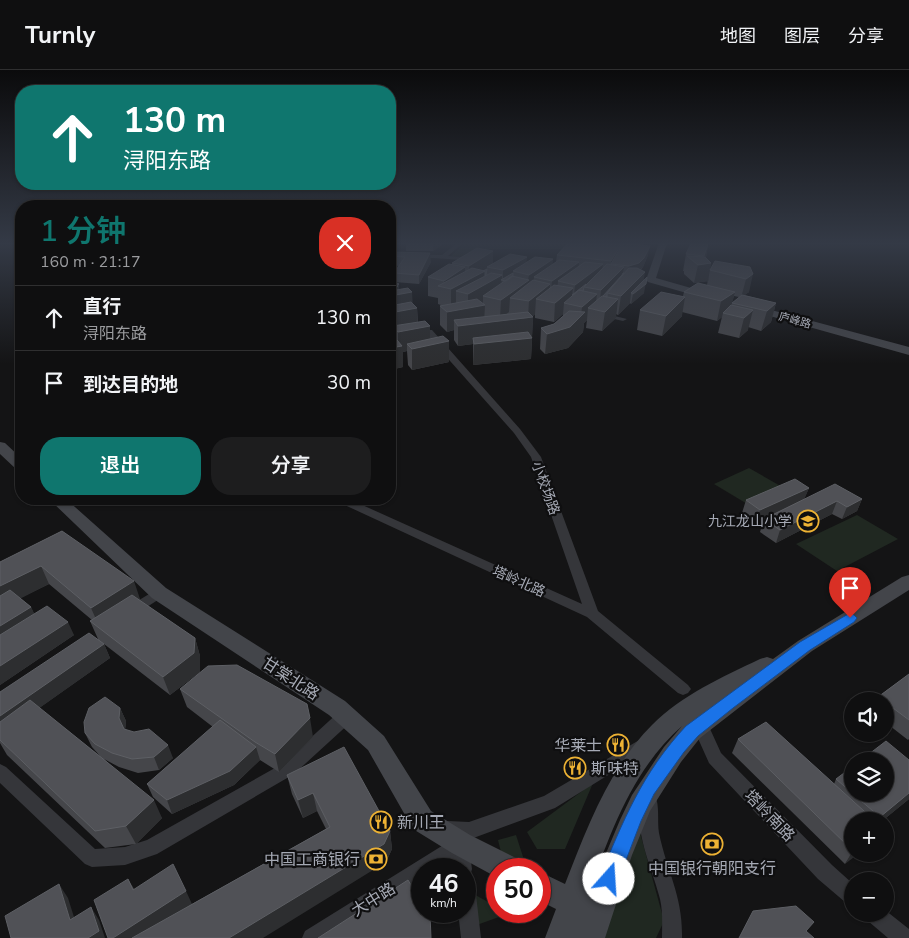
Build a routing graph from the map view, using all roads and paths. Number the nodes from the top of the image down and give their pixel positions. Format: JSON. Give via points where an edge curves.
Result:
{"nodes":[{"id":1,"x":663,"y":284,"type":"edge"},
{"id":2,"x":718,"y":298,"type":"edge"},
{"id":3,"x":738,"y":304,"type":"edge"},
{"id":4,"x":594,"y":312,"type":"edge"},
{"id":5,"x":623,"y":319,"type":"dead end"},
{"id":6,"x":396,"y":338,"type":"edge"},
{"id":7,"x":909,"y":351,"type":"edge"},
{"id":8,"x":0,"y":446,"type":"edge"},
{"id":9,"x":15,"y":460,"type":"edge"},
{"id":10,"x":64,"y":505,"type":"edge"},
{"id":11,"x":353,"y":505,"type":"edge"},
{"id":12,"x":909,"y":581,"type":"edge"},
{"id":13,"x":159,"y":593,"type":"junction"},
{"id":14,"x":592,"y":614,"type":"junction"},
{"id":15,"x":119,"y":619,"type":"edge"},
{"id":16,"x":805,"y":646,"type":"junction"},
{"id":17,"x":683,"y":689,"type":"dead end"},
{"id":18,"x":346,"y":716,"type":"junction"},
{"id":19,"x":700,"y":725,"type":"junction"},
{"id":20,"x":655,"y":737,"type":"junction"},
{"id":21,"x":0,"y":772,"type":"edge"},
{"id":22,"x":657,"y":775,"type":"junction"},
{"id":23,"x":422,"y":820,"type":"junction"},
{"id":24,"x":462,"y":856,"type":"edge"},
{"id":25,"x":486,"y":863,"type":"edge"},
{"id":26,"x":844,"y":888,"type":"edge"},
{"id":27,"x":551,"y":892,"type":"edge"},
{"id":28,"x":572,"y":902,"type":"junction"},
{"id":29,"x":885,"y":922,"type":"edge"},
{"id":30,"x":469,"y":923,"type":"edge"},
{"id":31,"x":594,"y":927,"type":"edge"},
{"id":32,"x":312,"y":938,"type":"edge"},
{"id":33,"x":471,"y":938,"type":"edge"},
{"id":34,"x":560,"y":938,"type":"edge"},
{"id":35,"x":672,"y":938,"type":"edge"},
{"id":36,"x":904,"y":938,"type":"edge"}],
"edges":[{"from":1,"to":2,"type":"main road"},
{"from":3,"to":7,"type":"main road","name":"庐峰路"},
{"from":4,"to":5,"type":"street"},
{"from":6,"to":14,"type":"street","name":"小校场路","via":[[429,332],[536,457]]},
{"from":8,"to":9,"type":"main road"},
{"from":10,"to":13,"type":"main road","name":"甘棠北路"},
{"from":11,"to":14,"type":"street","name":"塔岭北路"},
{"from":12,"to":16,"type":"main road"},
{"from":13,"to":15,"type":"street"},
{"from":13,"to":18,"type":"main road","name":"甘棠北路"},
{"from":14,"to":17,"type":"street","name":"塔岭北路"},
{"from":16,"to":19,"type":"main road"},
{"from":16,"to":20,"type":"main road","via":[[710,693]]},
{"from":18,"to":21,"type":"street","via":[[288,769],[151,848],[125,856],[92,858]]},
{"from":18,"to":23,"type":"main road","name":"甘棠北路","via":[[376,743]]},
{"from":19,"to":22,"type":"main road","via":[[678,746]]},
{"from":19,"to":26,"type":"street","name":"塔岭南路","via":[[715,758]]},
{"from":20,"to":23,"type":"street","via":[[549,802],[489,825],[469,831],[450,831]]},
{"from":20,"to":28,"type":"main road","via":[[632,768],[610,808]]},
{"from":22,"to":31,"type":"main road","via":[[614,861]]},
{"from":22,"to":35,"type":"street","via":[[648,814],[650,832],[672,904]]},
{"from":23,"to":24,"type":"main road","name":"甘棠北路"},
{"from":24,"to":25,"type":"main road","name":"甘棠北路"},
{"from":24,"to":32,"type":"street","name":"大中路"},
{"from":27,"to":28,"type":"main road"},
{"from":28,"to":31,"type":"main road"},
{"from":28,"to":34,"type":"main road"},
{"from":29,"to":36,"type":"street"},
{"from":30,"to":33,"type":"street"}]}
